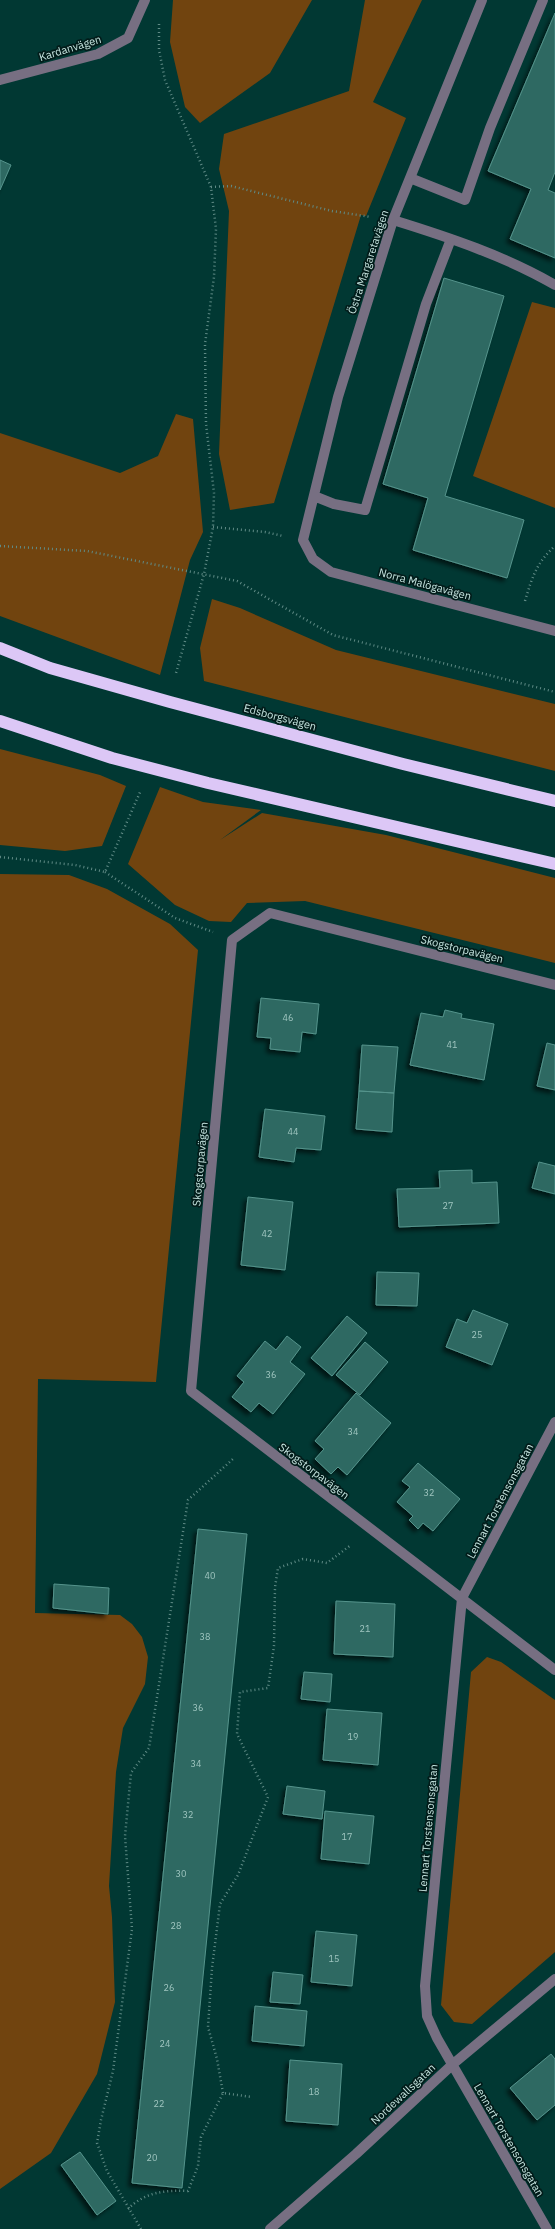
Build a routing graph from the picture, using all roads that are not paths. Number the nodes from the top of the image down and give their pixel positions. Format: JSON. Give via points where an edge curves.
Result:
{"nodes":[{"id":1,"x":145,"y":0,"type":"edge"},
{"id":2,"x":482,"y":0,"type":"edge"},
{"id":3,"x":543,"y":0,"type":"edge"},
{"id":4,"x":0,"y":80,"type":"edge"},
{"id":5,"x":410,"y":178,"type":"junction"},
{"id":6,"x":393,"y":220,"type":"junction"},
{"id":7,"x":451,"y":239,"type":"junction"},
{"id":8,"x":555,"y":285,"type":"edge"},
{"id":9,"x":314,"y":496,"type":"junction"},
{"id":10,"x":303,"y":540,"type":"joint"},
{"id":11,"x":555,"y":630,"type":"edge"},
{"id":12,"x":0,"y":648,"type":"edge"},
{"id":13,"x":0,"y":721,"type":"edge"},
{"id":14,"x":555,"y":801,"type":"edge"},
{"id":15,"x":555,"y":864,"type":"edge"},
{"id":16,"x":555,"y":985,"type":"edge"},
{"id":17,"x":555,"y":1422,"type":"edge"},
{"id":18,"x":462,"y":1598,"type":"junction"},
{"id":19,"x":555,"y":1670,"type":"edge"},
{"id":20,"x":555,"y":1979,"type":"edge"},
{"id":21,"x":453,"y":2064,"type":"junction"},
{"id":22,"x":270,"y":2229,"type":"edge"},
{"id":23,"x":547,"y":2229,"type":"edge"}],
"edges":[{"from":1,"to":4,"type":"street","name":"Kardanvägen","via":[[128,38],[98,54]]},
{"from":2,"to":5,"type":"street","name":"Östra Margaretavägen"},
{"from":3,"to":5,"type":"street","via":[[490,128],[464,200]]},
{"from":5,"to":6,"type":"street","name":"Östra Margaretavägen"},
{"from":6,"to":7,"type":"street"},
{"from":6,"to":9,"type":"street","name":"Östra Margaretavägen","via":[[338,397]]},
{"from":7,"to":8,"type":"street","via":[[512,263]]},
{"from":7,"to":9,"type":"street","via":[[426,304],[365,510],[334,504]]},
{"from":9,"to":10,"type":"street","name":"Östra Margaretavägen"},
{"from":10,"to":11,"type":"street","name":"Norra Malögavägen","via":[[312,559],[330,572]]},
{"from":12,"to":14,"type":"highway","name":"Edsborgsvägen","via":[[50,668],[170,702],[402,764]]},
{"from":13,"to":15,"type":"highway","via":[[112,758],[208,783]]},
{"from":16,"to":18,"type":"street","name":"Skogstorpavägen","via":[[270,912],[232,940],[191,1391]]},
{"from":17,"to":18,"type":"street","name":"Lennart Torstensonsgatan"},
{"from":18,"to":19,"type":"street"},
{"from":18,"to":21,"type":"street","name":"Lennart Torstensonsgatan","via":[[425,1986],[427,2016]]},
{"from":20,"to":21,"type":"street","name":"Nordewallsgatan"},
{"from":21,"to":22,"type":"street","name":"Nordewallsgatan"},
{"from":21,"to":23,"type":"street","name":"Lennart Torstensonsgatan"}]}
